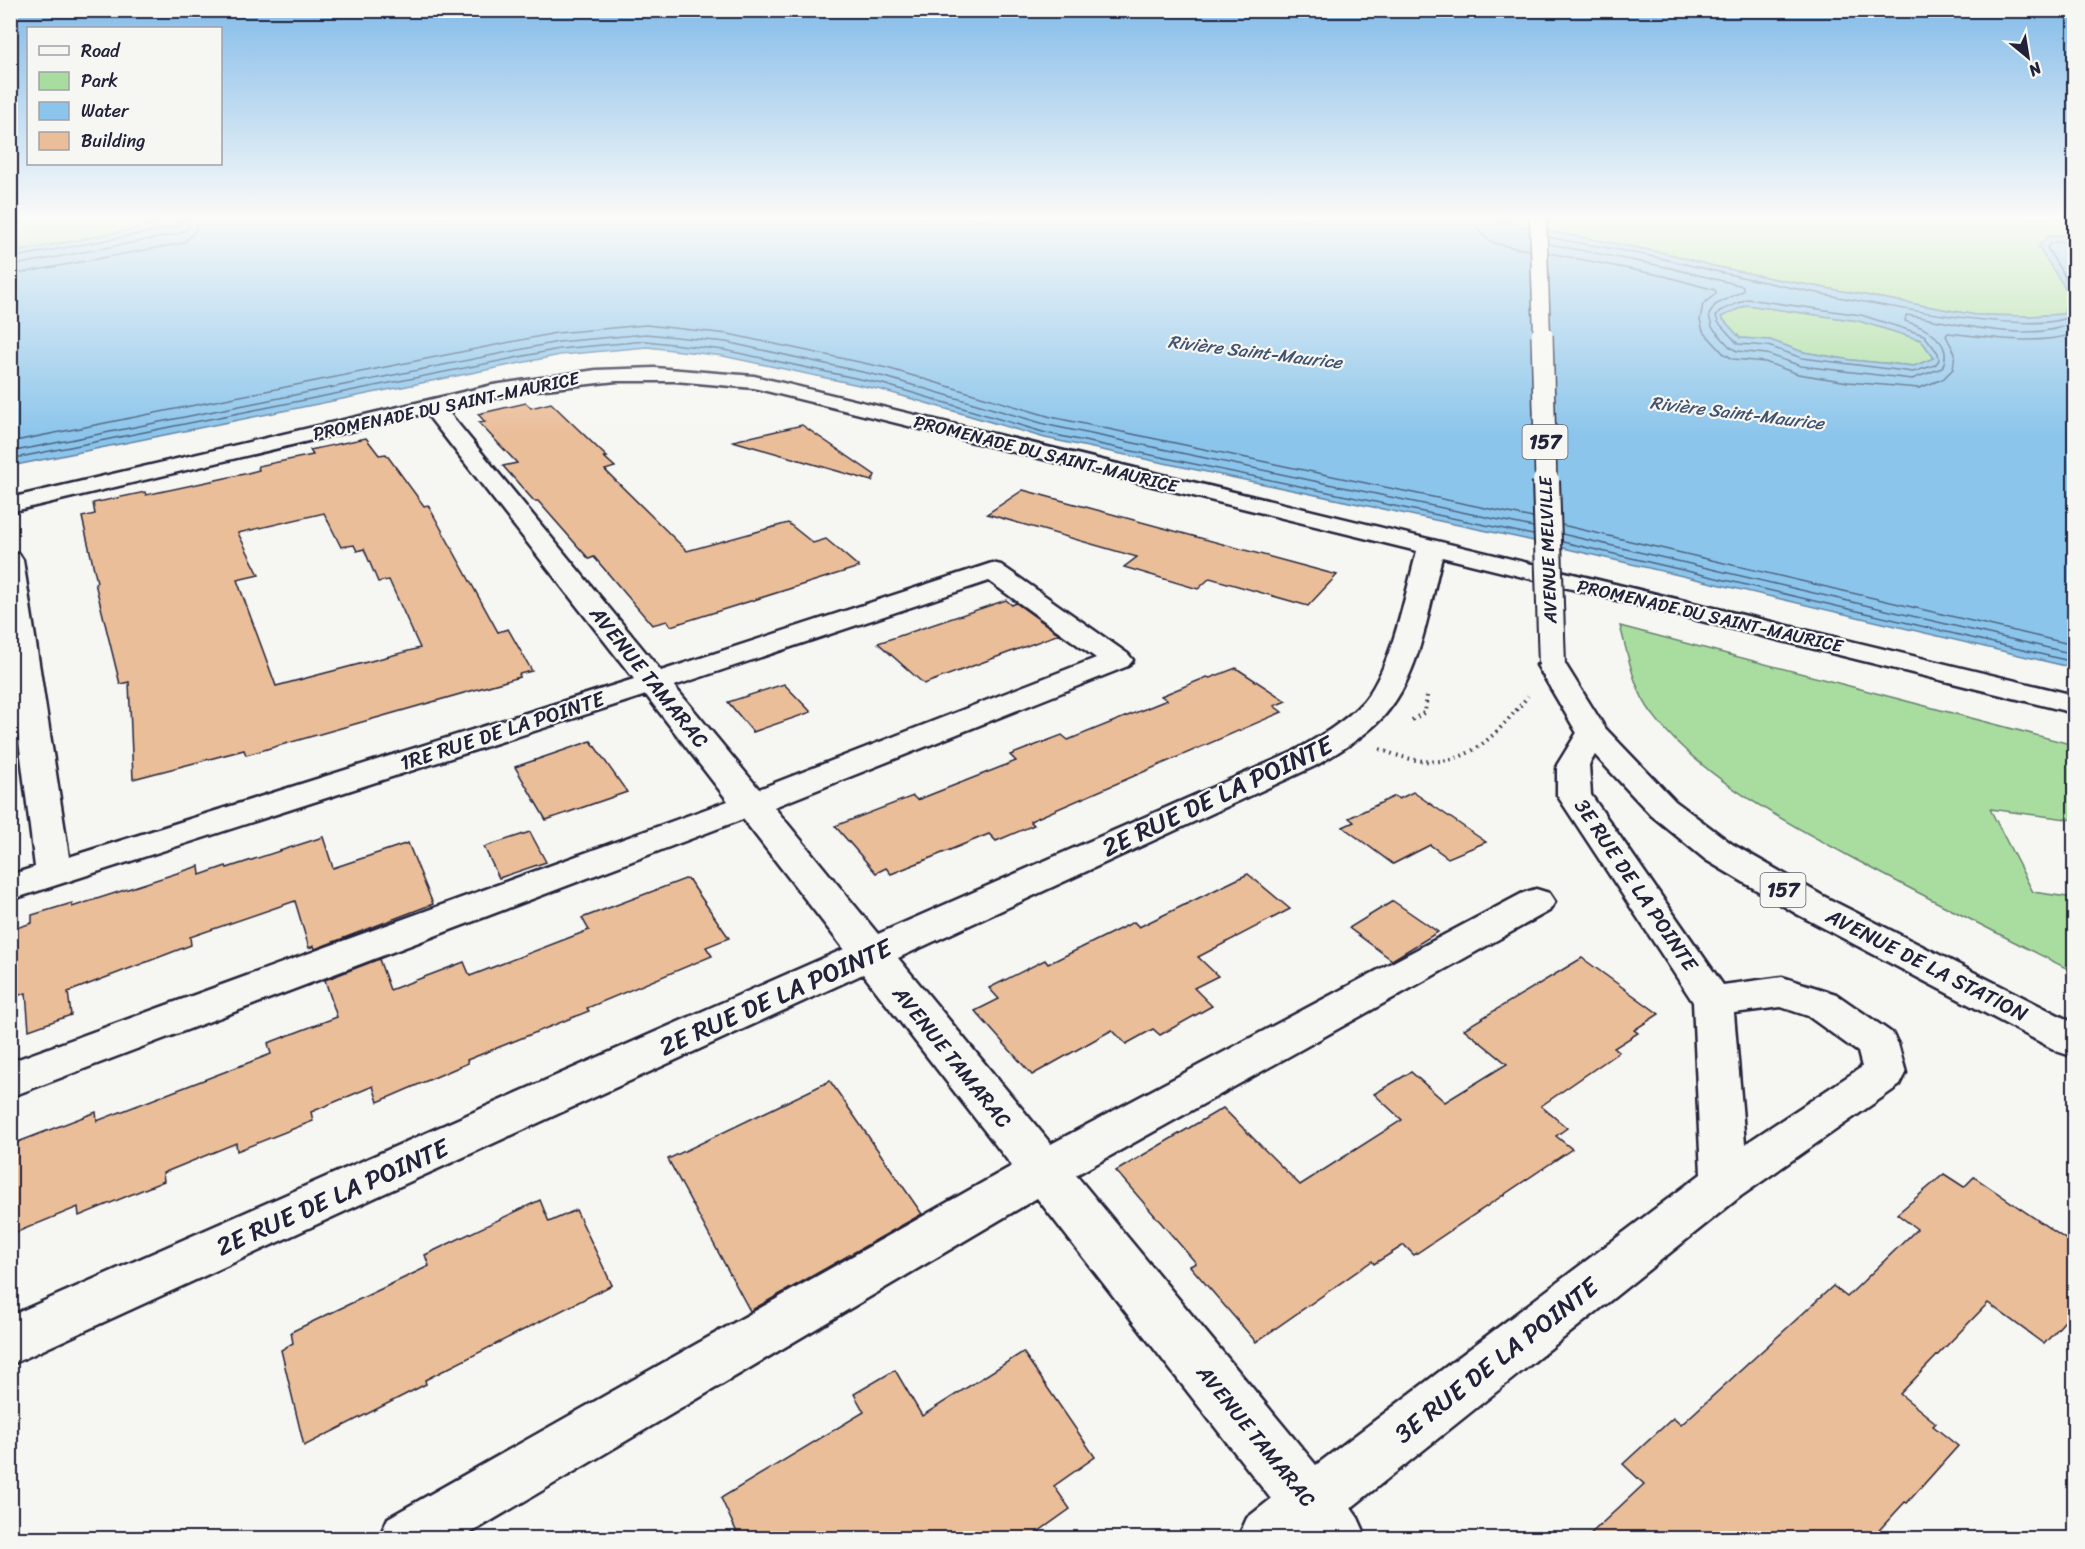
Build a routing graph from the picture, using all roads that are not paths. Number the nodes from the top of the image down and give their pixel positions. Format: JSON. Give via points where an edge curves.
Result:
{"nodes":[{"id":1,"x":1540,"y":290,"type":"edge"},
{"id":2,"x":432,"y":406,"type":"junction"},
{"id":3,"x":10,"y":505,"type":"edge"},
{"id":4,"x":1431,"y":549,"type":"junction"},
{"id":5,"x":10,"y":560,"type":"edge"},
{"id":6,"x":1552,"y":665,"type":"joint"},
{"id":7,"x":653,"y":683,"type":"junction"},
{"id":8,"x":2074,"y":704,"type":"edge"},
{"id":9,"x":1592,"y":733,"type":"junction"},
{"id":10,"x":751,"y":804,"type":"junction"},
{"id":11,"x":54,"y":874,"type":"junction"},
{"id":12,"x":10,"y":888,"type":"edge"},
{"id":13,"x":1536,"y":902,"type":"dead end"},
{"id":14,"x":871,"y":954,"type":"junction"},
{"id":15,"x":1713,"y":1001,"type":"junction"},
{"id":16,"x":2074,"y":1041,"type":"edge"},
{"id":17,"x":10,"y":1080,"type":"edge"},
{"id":18,"x":1044,"y":1171,"type":"junction"},
{"id":19,"x":1725,"y":1182,"type":"junction"},
{"id":20,"x":10,"y":1341,"type":"edge"},
{"id":21,"x":1324,"y":1522,"type":"edge"},
{"id":22,"x":408,"y":1539,"type":"edge"},
{"id":23,"x":1267,"y":1539,"type":"edge"}],
"edges":[{"from":1,"to":6,"type":"street","name":"AVENUE MELVILLE","number":"157","bridge":true},
{"from":2,"to":3,"type":"street","name":"PROMENADE DU SAINT-MAURICE"},
{"from":2,"to":4,"type":"street","name":"PROMENADE DU SAINT-MAURICE","via":[[541,383],[597,376],[642,374],[754,382]]},
{"from":2,"to":7,"type":"street","name":"AVENUE TAMARAC"},
{"from":4,"to":8,"type":"street","name":"PROMENADE DU SAINT-MAURICE"},
{"from":4,"to":14,"type":"street","name":"2E RUE DE LA POINTE","via":[[1392,681],[1375,707],[1346,734],[1304,759]]},
{"from":5,"to":11,"type":"street"},
{"from":6,"to":9,"type":"street","name":"AVENUE DE LA STATION","number":"157"},
{"from":7,"to":10,"type":"street","name":"AVENUE TAMARAC"},
{"from":7,"to":10,"type":"street","name":"1RE RUE DE LA POINTE","via":[[992,571],[1118,660]]},
{"from":7,"to":11,"type":"street","name":"1RE RUE DE LA POINTE"},
{"from":9,"to":15,"type":"street","name":"3E RUE DE LA POINTE","via":[[1573,765],[1574,795]]},
{"from":9,"to":16,"type":"street","name":"AVENUE DE LA STATION","number":"157","via":[[1663,808],[1719,852],[1810,906]]},
{"from":10,"to":14,"type":"street","name":"AVENUE TAMARAC"},
{"from":10,"to":17,"type":"street"},
{"from":11,"to":12,"type":"street","name":"1RE RUE DE LA POINTE"},
{"from":13,"to":18,"type":"street"},
{"from":14,"to":18,"type":"street","name":"AVENUE TAMARAC"},
{"from":14,"to":20,"type":"street","name":"2E RUE DE LA POINTE"},
{"from":15,"to":19,"type":"street","name":"3E RUE DE LA POINTE"},
{"from":15,"to":19,"type":"street","name":"3E RUE DE LA POINTE","via":[[1782,992],[1822,1005],[1877,1044],[1885,1073]]},
{"from":18,"to":21,"type":"street","name":"AVENUE TAMARAC"},
{"from":18,"to":22,"type":"street"},
{"from":19,"to":21,"type":"street","name":"3E RUE DE LA POINTE"},
{"from":21,"to":23,"type":"street","name":"3E RUE DE LA POINTE"}]}
